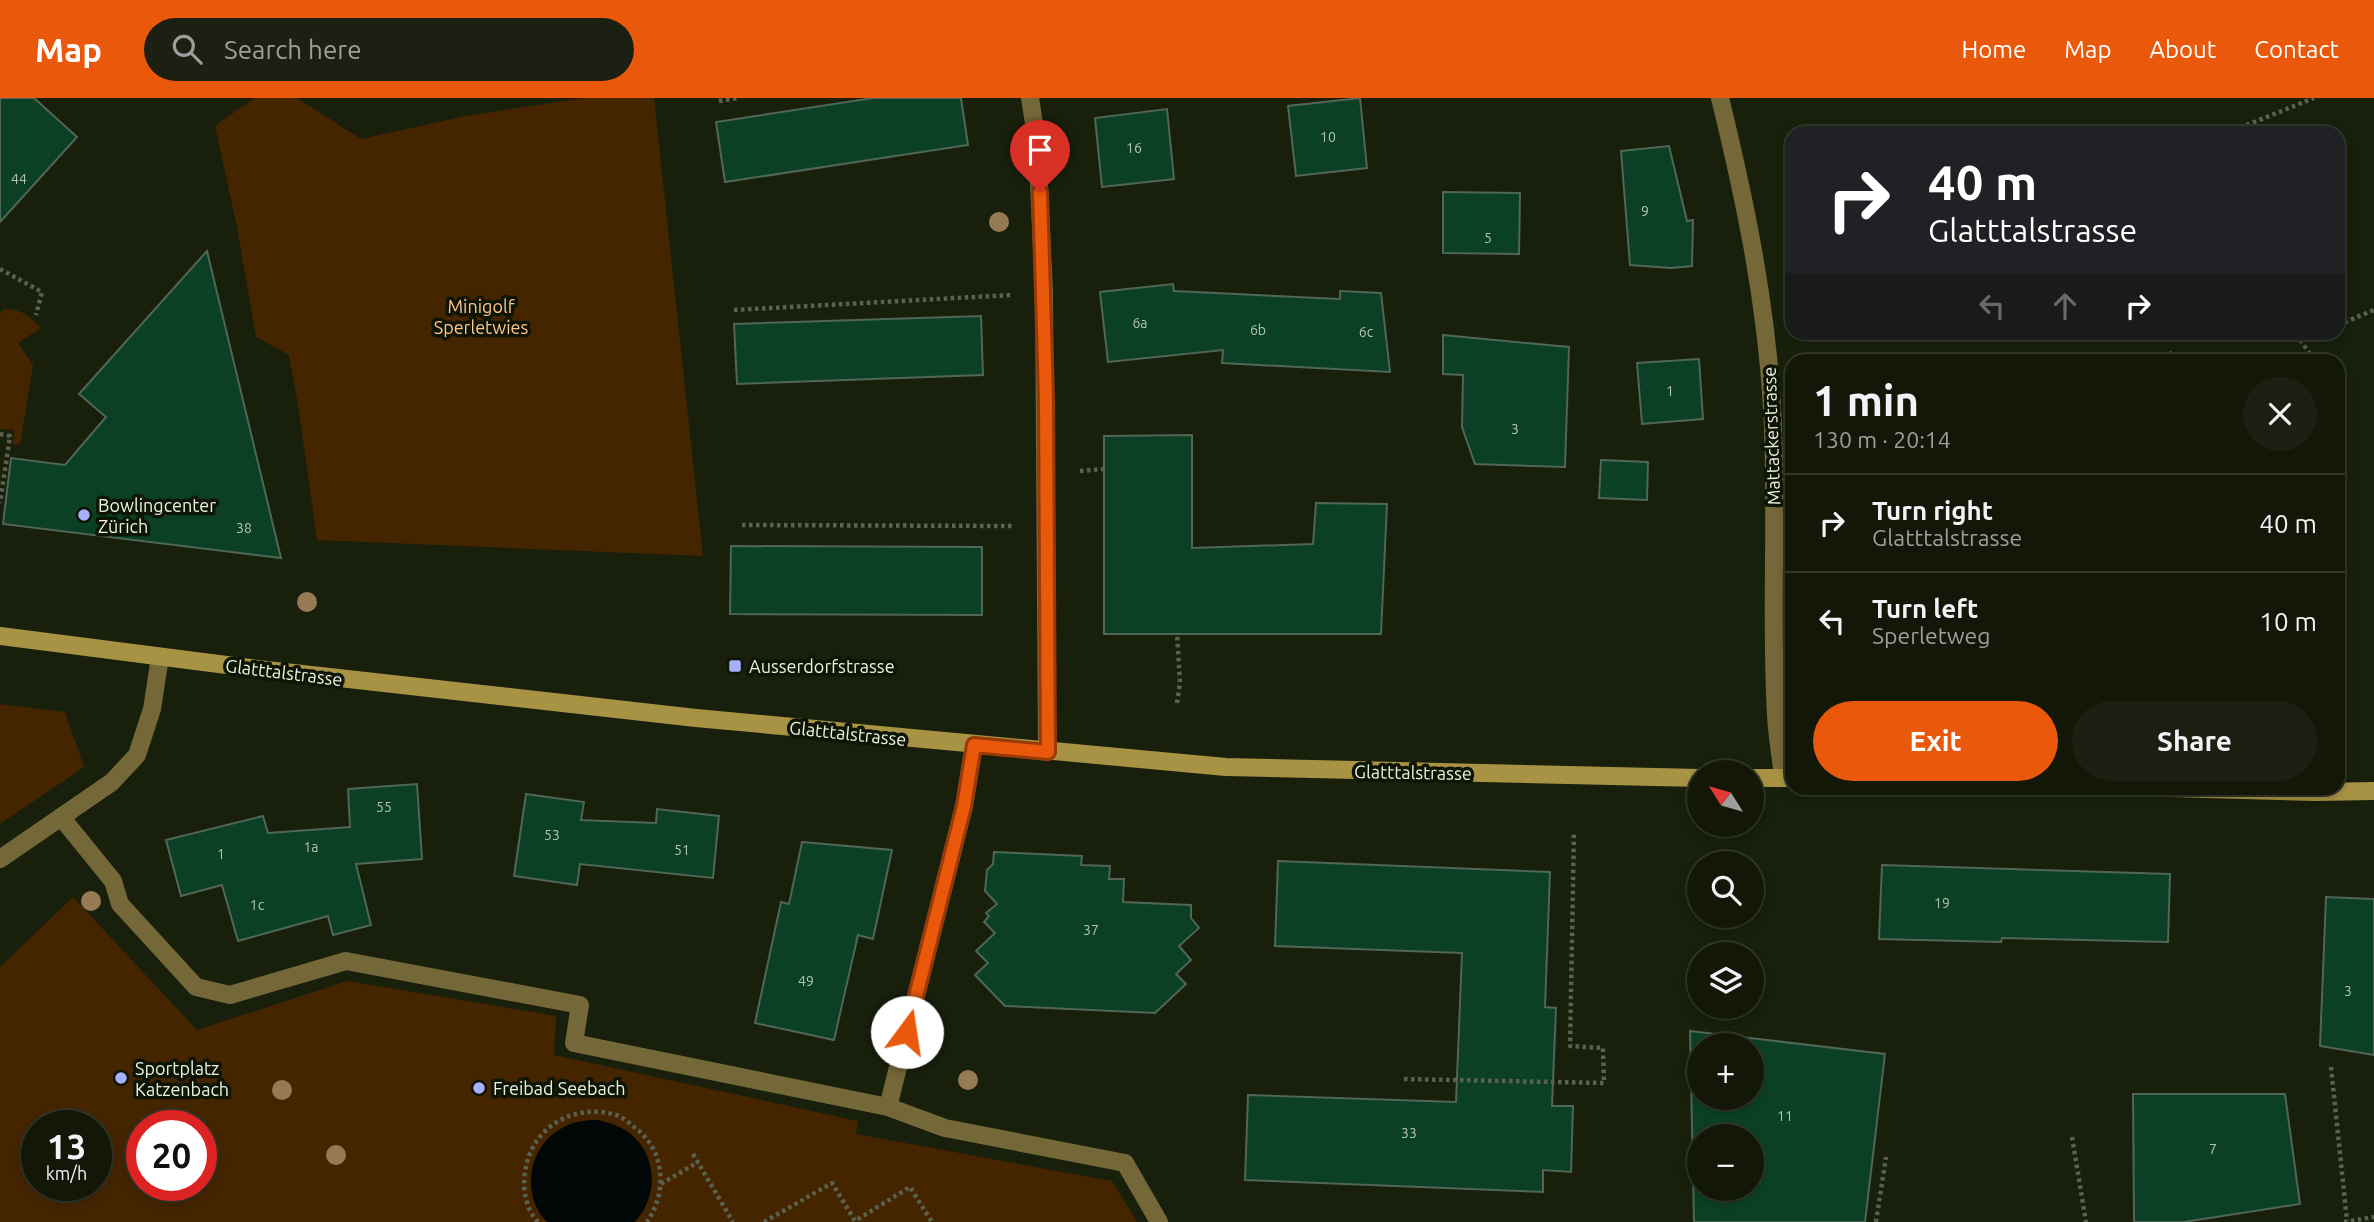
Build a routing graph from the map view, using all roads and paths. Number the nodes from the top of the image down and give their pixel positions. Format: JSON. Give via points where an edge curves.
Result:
{"nodes":[{"id":1,"x":738,"y":98,"type":"edge"},
{"id":2,"x":1030,"y":98,"type":"edge"},
{"id":3,"x":1720,"y":98,"type":"edge"},
{"id":4,"x":2315,"y":98,"type":"edge"},
{"id":5,"x":719,"y":101,"type":"dead end"},
{"id":6,"x":2245,"y":126,"type":"edge"},
{"id":7,"x":0,"y":269,"type":"edge"},
{"id":8,"x":1044,"y":293,"type":"junction"},
{"id":9,"x":734,"y":310,"type":"dead end"},
{"id":10,"x":2374,"y":310,"type":"edge"},
{"id":11,"x":36,"y":315,"type":"dead end"},
{"id":12,"x":2345,"y":322,"type":"edge"},
{"id":13,"x":2303,"y":340,"type":"edge"},
{"id":14,"x":2310,"y":354,"type":"edge"},
{"id":15,"x":0,"y":434,"type":"edge"},
{"id":16,"x":1103,"y":469,"type":"dead end"},
{"id":17,"x":1076,"y":471,"type":"dead end"},
{"id":18,"x":0,"y":503,"type":"edge"},
{"id":19,"x":741,"y":525,"type":"dead end"},
{"id":20,"x":1045,"y":526,"type":"junction"},
{"id":21,"x":1177,"y":634,"type":"dead end"},
{"id":22,"x":0,"y":636,"type":"edge"},
{"id":23,"x":160,"y":657,"type":"junction"},
{"id":24,"x":1177,"y":703,"type":"dead end"},
{"id":25,"x":974,"y":745,"type":"junction"},
{"id":26,"x":1048,"y":752,"type":"junction"},
{"id":27,"x":1785,"y":762,"type":"edge"},
{"id":28,"x":1687,"y":778,"type":"edge"},
{"id":29,"x":1764,"y":778,"type":"edge"},
{"id":30,"x":1785,"y":778,"type":"edge"},
{"id":31,"x":2345,"y":791,"type":"edge"},
{"id":32,"x":2374,"y":791,"type":"edge"},
{"id":33,"x":61,"y":817,"type":"junction"},
{"id":34,"x":1574,"y":832,"type":"dead end"},
{"id":35,"x":0,"y":859,"type":"edge"},
{"id":36,"x":2331,"y":1067,"type":"dead end"},
{"id":37,"x":1404,"y":1079,"type":"dead end"},
{"id":38,"x":888,"y":1107,"type":"junction"},
{"id":39,"x":2072,"y":1137,"type":"dead end"},
{"id":40,"x":693,"y":1154,"type":"dead end"},
{"id":41,"x":1886,"y":1157,"type":"dead end"},
{"id":42,"x":698,"y":1162,"type":"junction"},
{"id":43,"x":662,"y":1184,"type":"junction"},
{"id":44,"x":2374,"y":1217,"type":"edge"},
{"id":45,"x":538,"y":1222,"type":"edge"},
{"id":46,"x":647,"y":1222,"type":"edge"},
{"id":47,"x":733,"y":1222,"type":"edge"},
{"id":48,"x":764,"y":1222,"type":"edge"},
{"id":49,"x":932,"y":1222,"type":"edge"},
{"id":50,"x":1159,"y":1222,"type":"edge"},
{"id":51,"x":1876,"y":1222,"type":"edge"},
{"id":52,"x":2086,"y":1222,"type":"edge"},
{"id":53,"x":2346,"y":1222,"type":"edge"}],
"edges":[{"from":1,"to":5,"type":"path"},
{"from":2,"to":8,"type":"street","via":[[1037,142]]},
{"from":3,"to":27,"type":"street","name":"Mattackerstrasse","via":[[1765,319],[1772,409],[1776,716]]},
{"from":4,"to":6,"type":"path"},
{"from":7,"to":11,"type":"path","via":[[42,292]]},
{"from":8,"to":9,"type":"path"},
{"from":8,"to":20,"type":"street"},
{"from":10,"to":12,"type":"path"},
{"from":13,"to":14,"type":"path"},
{"from":15,"to":18,"type":"path","via":[[10,436]]},
{"from":16,"to":17,"type":"path"},
{"from":19,"to":20,"type":"path"},
{"from":20,"to":26,"type":"street"},
{"from":21,"to":24,"type":"path"},
{"from":22,"to":23,"type":"main road","name":"Glatttalstrasse"},
{"from":23,"to":25,"type":"main road","name":"Glatttalstrasse","via":[[682,717]]},
{"from":23,"to":33,"type":"street","via":[[152,709],[137,755],[112,782]]},
{"from":25,"to":26,"type":"main road","name":"Glatttalstrasse"},
{"from":25,"to":38,"type":"street","via":[[964,806]]},
{"from":26,"to":28,"type":"main road","name":"Glatttalstrasse","via":[[1226,767]]},
{"from":29,"to":30,"type":"main road"},
{"from":31,"to":32,"type":"main road"},
{"from":33,"to":35,"type":"street"},
{"from":33,"to":38,"type":"street","via":[[113,881],[120,904],[196,988],[230,995],[346,961],[580,1005],[574,1043]]},
{"from":34,"to":37,"type":"path","via":[[1570,1046],[1603,1048],[1604,1083]]},
{"from":36,"to":53,"type":"path"},
{"from":38,"to":50,"type":"street","via":[[946,1128],[1125,1163]]},
{"from":39,"to":52,"type":"path"},
{"from":40,"to":42,"type":"path"},
{"from":41,"to":51,"type":"path"},
{"from":42,"to":43,"type":"path"},
{"from":42,"to":47,"type":"path"},
{"from":43,"to":45,"type":"path","via":[[658,1158],[645,1134],[618,1115],[590,1111],[566,1116],[553,1123],[528,1155],[524,1194]]},
{"from":43,"to":46,"type":"path"},
{"from":44,"to":53,"type":"path"},
{"from":48,"to":49,"type":"path","via":[[832,1183],[855,1221],[911,1187]]}]}
